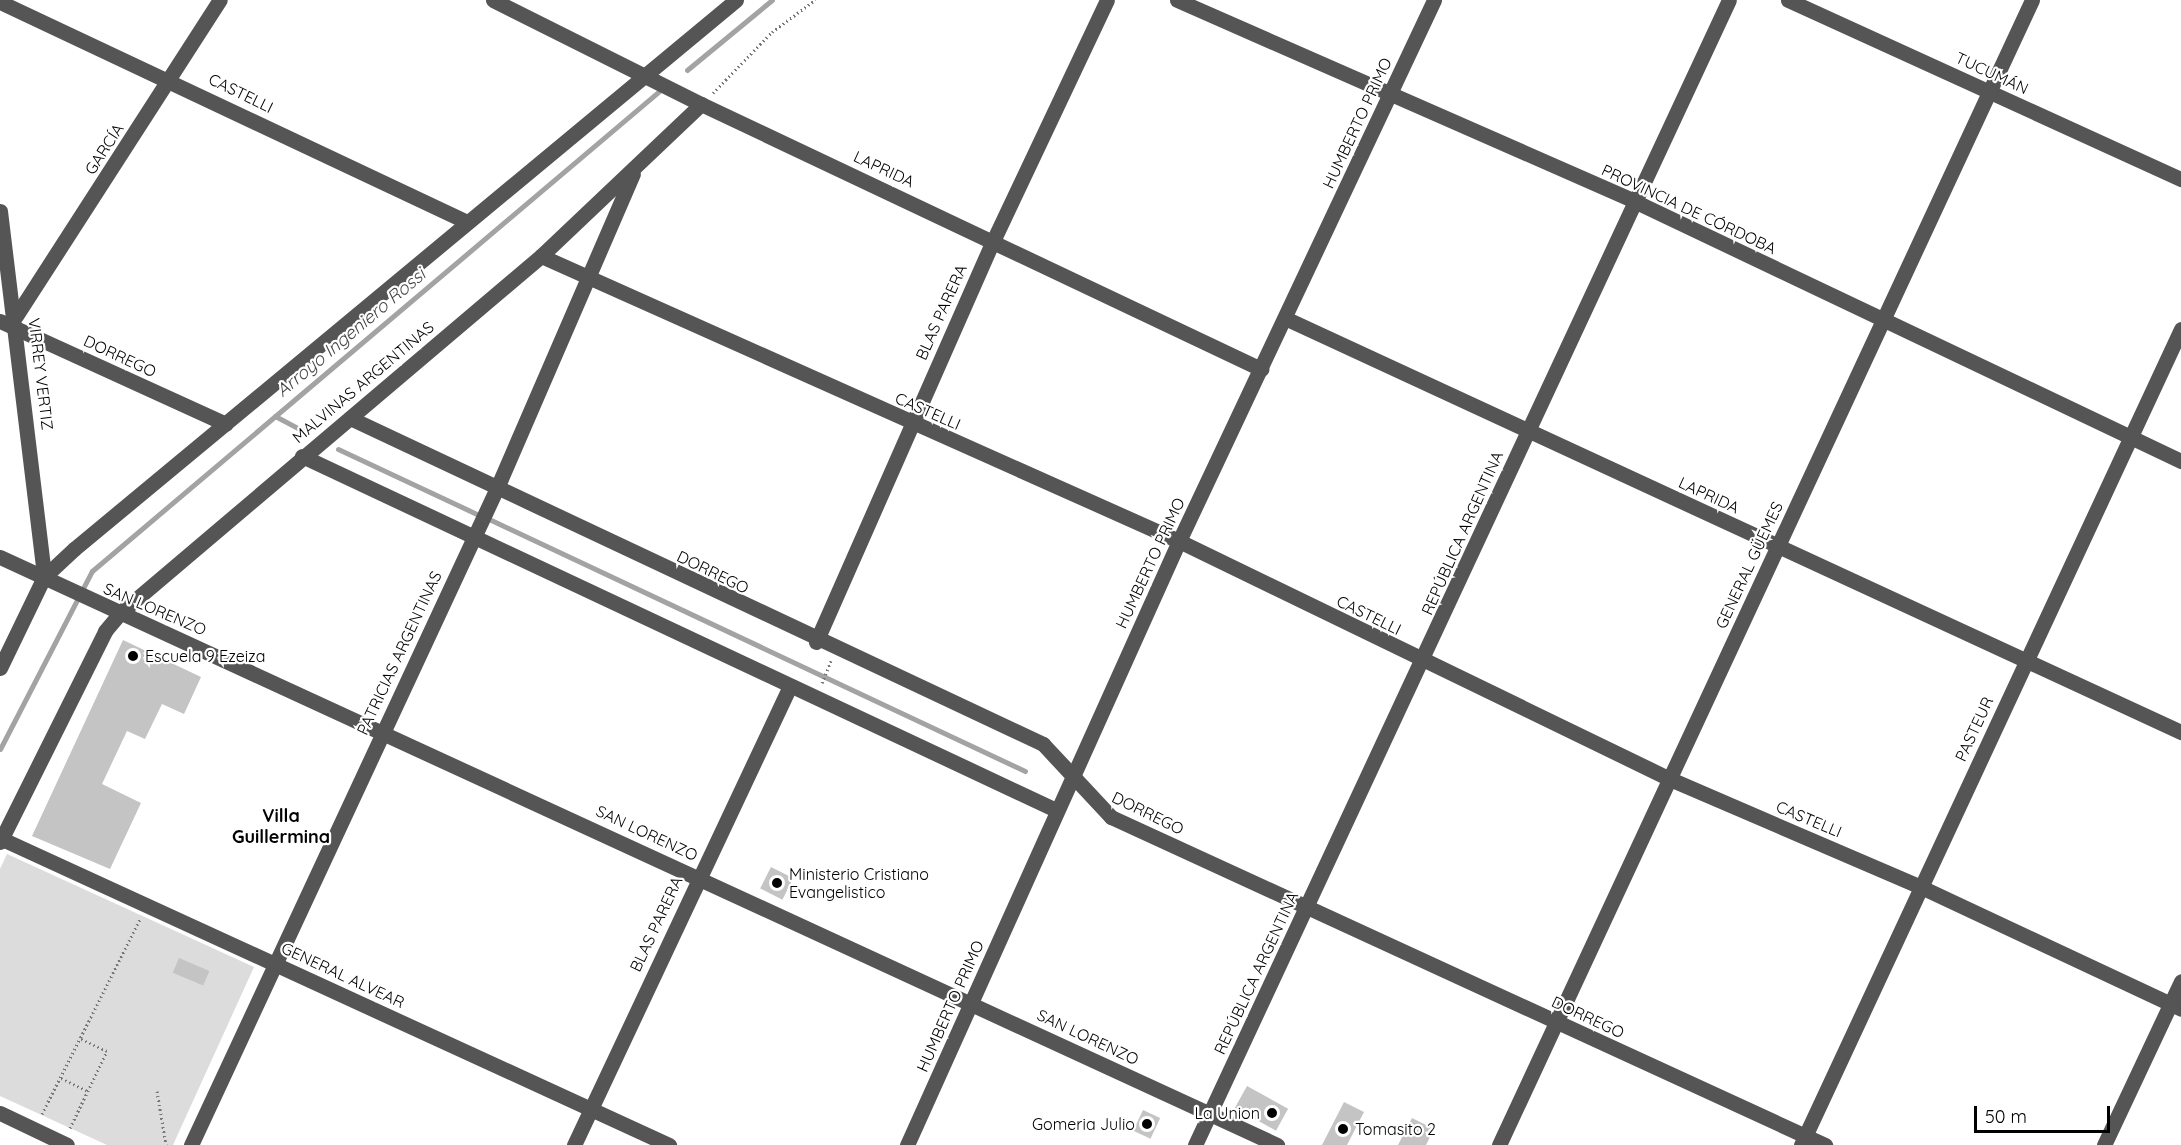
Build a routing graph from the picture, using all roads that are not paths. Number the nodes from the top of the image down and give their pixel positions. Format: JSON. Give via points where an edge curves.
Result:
{"nodes":[{"id":1,"x":220,"y":0,"type":"edge"},
{"id":2,"x":493,"y":0,"type":"edge"},
{"id":3,"x":736,"y":0,"type":"edge"},
{"id":4,"x":1107,"y":0,"type":"edge"},
{"id":5,"x":1177,"y":0,"type":"edge"},
{"id":6,"x":1434,"y":0,"type":"edge"},
{"id":7,"x":1729,"y":0,"type":"edge"},
{"id":8,"x":1788,"y":0,"type":"edge"},
{"id":9,"x":2032,"y":0,"type":"edge"},
{"id":10,"x":0,"y":2,"type":"edge"},
{"id":11,"x":645,"y":74,"type":"junction"},
{"id":12,"x":170,"y":79,"type":"junction"},
{"id":13,"x":1989,"y":91,"type":"junction"},
{"id":14,"x":1391,"y":93,"type":"junction"},
{"id":15,"x":695,"y":101,"type":"junction"},
{"id":16,"x":633,"y":174,"type":"junction"},
{"id":17,"x":2181,"y":179,"type":"edge"},
{"id":18,"x":1634,"y":201,"type":"junction"},
{"id":19,"x":0,"y":211,"type":"edge"},
{"id":20,"x":465,"y":221,"type":"junction"},
{"id":21,"x":994,"y":239,"type":"junction"},
{"id":22,"x":541,"y":256,"type":"junction"},
{"id":23,"x":590,"y":278,"type":"junction"},
{"id":24,"x":1287,"y":319,"type":"junction"},
{"id":25,"x":0,"y":321,"type":"edge"},
{"id":26,"x":1881,"y":321,"type":"junction"},
{"id":27,"x":17,"y":323,"type":"junction"},
{"id":28,"x":2181,"y":329,"type":"edge"},
{"id":29,"x":1262,"y":369,"type":"junction"},
{"id":30,"x":350,"y":418,"type":"junction"},
{"id":31,"x":912,"y":423,"type":"junction"},
{"id":32,"x":226,"y":424,"type":"junction"},
{"id":33,"x":1528,"y":432,"type":"junction"},
{"id":34,"x":2129,"y":438,"type":"junction"},
{"id":35,"x":302,"y":456,"type":"junction"},
{"id":36,"x":2181,"y":461,"type":"edge"},
{"id":37,"x":497,"y":488,"type":"junction"},
{"id":38,"x":473,"y":537,"type":"junction"},
{"id":39,"x":1179,"y":541,"type":"junction"},
{"id":40,"x":1778,"y":546,"type":"junction"},
{"id":41,"x":0,"y":557,"type":"edge"},
{"id":42,"x":44,"y":577,"type":"junction"},
{"id":43,"x":121,"y":612,"type":"junction"},
{"id":44,"x":816,"y":642,"type":"junction"},
{"id":45,"x":2026,"y":659,"type":"junction"},
{"id":46,"x":1423,"y":662,"type":"junction"},
{"id":47,"x":0,"y":668,"type":"edge"},
{"id":48,"x":790,"y":686,"type":"junction"},
{"id":49,"x":383,"y":729,"type":"junction"},
{"id":50,"x":2181,"y":732,"type":"edge"},
{"id":51,"x":1073,"y":772,"type":"junction"},
{"id":52,"x":1670,"y":778,"type":"junction"},
{"id":53,"x":1056,"y":810,"type":"junction"},
{"id":54,"x":1,"y":840,"type":"edge"},
{"id":55,"x":698,"y":877,"type":"junction"},
{"id":56,"x":1921,"y":887,"type":"junction"},
{"id":57,"x":1307,"y":906,"type":"junction"},
{"id":58,"x":276,"y":964,"type":"junction"},
{"id":59,"x":2181,"y":981,"type":"edge"},
{"id":60,"x":971,"y":1003,"type":"junction"},
{"id":61,"x":2176,"y":1007,"type":"edge"},
{"id":62,"x":1554,"y":1022,"type":"junction"},
{"id":63,"x":591,"y":1109,"type":"junction"},
{"id":64,"x":0,"y":1113,"type":"edge"},
{"id":65,"x":1210,"y":1114,"type":"junction"},
{"id":66,"x":1803,"y":1141,"type":"edge"},
{"id":67,"x":65,"y":1144,"type":"edge"},
{"id":68,"x":191,"y":1145,"type":"edge"},
{"id":69,"x":574,"y":1145,"type":"edge"},
{"id":70,"x":669,"y":1145,"type":"edge"},
{"id":71,"x":907,"y":1145,"type":"edge"},
{"id":72,"x":1196,"y":1145,"type":"edge"},
{"id":73,"x":1277,"y":1145,"type":"edge"},
{"id":74,"x":1499,"y":1145,"type":"edge"},
{"id":75,"x":1825,"y":1145,"type":"edge"},
{"id":76,"x":2104,"y":1145,"type":"edge"}],
"edges":[{"from":1,"to":12,"type":"street","name":"GARCÍA"},
{"from":2,"to":11,"type":"street","name":"LAPRIDA"},
{"from":3,"to":11,"type":"street"},
{"from":4,"to":21,"type":"street","name":"BLAS PARERA"},
{"from":5,"to":14,"type":"street","name":"PROVINCIA DE CÓRDOBA"},
{"from":6,"to":14,"type":"street","name":"HUMBERTO PRIMO"},
{"from":7,"to":18,"type":"street","name":"REPÚBLICA ARGENTINA"},
{"from":8,"to":13,"type":"street","name":"TUCUMÁN"},
{"from":9,"to":13,"type":"street","name":"GENERAL GÜEMES"},
{"from":10,"to":12,"type":"street","name":"CASTELLI"},
{"from":11,"to":15,"type":"street","name":"LAPRIDA"},
{"from":11,"to":20,"type":"street"},
{"from":12,"to":20,"type":"street","name":"CASTELLI"},
{"from":12,"to":27,"type":"street","name":"GARCÍA"},
{"from":13,"to":17,"type":"street","name":"TUCUMÁN"},
{"from":13,"to":26,"type":"street","name":"GENERAL GÜEMES"},
{"from":14,"to":18,"type":"street","name":"PROVINCIA DE CÓRDOBA"},
{"from":14,"to":24,"type":"street","name":"HUMBERTO PRIMO"},
{"from":15,"to":16,"type":"street","name":"MALVINAS ARGENTINAS"},
{"from":15,"to":21,"type":"street","name":"LAPRIDA"},
{"from":16,"to":22,"type":"street","name":"MALVINAS ARGENTINAS"},
{"from":16,"to":23,"type":"street","name":"PATRICIAS ARGENTINAS"},
{"from":18,"to":26,"type":"street","name":"PROVINCIA DE CÓRDOBA"},
{"from":18,"to":33,"type":"street","name":"REPÚBLICA ARGENTINA"},
{"from":19,"to":27,"type":"street","name":"VIRREY VERTIZ"},
{"from":20,"to":32,"type":"street"},
{"from":21,"to":29,"type":"street","name":"LAPRIDA"},
{"from":21,"to":31,"type":"street","name":"BLAS PARERA"},
{"from":22,"to":23,"type":"street","name":"CASTELLI"},
{"from":22,"to":30,"type":"street","name":"MALVINAS ARGENTINAS"},
{"from":23,"to":31,"type":"street","name":"CASTELLI"},
{"from":23,"to":37,"type":"street","name":"PATRICIAS ARGENTINAS"},
{"from":24,"to":29,"type":"street","name":"HUMBERTO PRIMO"},
{"from":24,"to":33,"type":"street","name":"LAPRIDA"},
{"from":25,"to":27,"type":"street","name":"DORREGO"},
{"from":26,"to":34,"type":"street","name":"PROVINCIA DE CÓRDOBA"},
{"from":26,"to":40,"type":"street","name":"GENERAL GÜEMES"},
{"from":27,"to":32,"type":"street","name":"DORREGO"},
{"from":27,"to":42,"type":"street","name":"VIRREY VERTIZ"},
{"from":28,"to":34,"type":"street","name":"PASTEUR"},
{"from":29,"to":39,"type":"street","name":"HUMBERTO PRIMO"},
{"from":30,"to":35,"type":"street","name":"MALVINAS ARGENTINAS"},
{"from":30,"to":37,"type":"street","name":"DORREGO"},
{"from":31,"to":39,"type":"street","name":"CASTELLI"},
{"from":31,"to":44,"type":"street","name":"BLAS PARERA"},
{"from":32,"to":42,"type":"street"},
{"from":33,"to":40,"type":"street","name":"LAPRIDA"},
{"from":33,"to":46,"type":"street","name":"REPÚBLICA ARGENTINA"},
{"from":34,"to":36,"type":"street","name":"PROVINCIA DE CÓRDOBA"},
{"from":34,"to":45,"type":"street","name":"PASTEUR"},
{"from":35,"to":38,"type":"street"},
{"from":35,"to":43,"type":"street","name":"MALVINAS ARGENTINAS"},
{"from":37,"to":38,"type":"street","name":"PATRICIAS ARGENTINAS"},
{"from":37,"to":44,"type":"street","name":"DORREGO"},
{"from":38,"to":48,"type":"street"},
{"from":38,"to":49,"type":"street","name":"PATRICIAS ARGENTINAS"},
{"from":39,"to":46,"type":"street","name":"CASTELLI"},
{"from":39,"to":51,"type":"street","name":"HUMBERTO PRIMO"},
{"from":40,"to":45,"type":"street","name":"LAPRIDA"},
{"from":40,"to":52,"type":"street","name":"GENERAL GÜEMES"},
{"from":41,"to":42,"type":"street","name":"SAN LORENZO"},
{"from":42,"to":43,"type":"street","name":"SAN LORENZO","via":[[102,607]]},
{"from":42,"to":47,"type":"street"},
{"from":43,"to":49,"type":"street","name":"SAN LORENZO"},
{"from":43,"to":54,"type":"street","name":"MALVINAS ARGENTINAS","via":[[105,631]]},
{"from":44,"to":51,"type":"street","name":"DORREGO","via":[[1043,744]]},
{"from":45,"to":50,"type":"street","name":"LAPRIDA"},
{"from":45,"to":56,"type":"street","name":"PASTEUR"},
{"from":46,"to":52,"type":"street","name":"CASTELLI"},
{"from":46,"to":57,"type":"street","name":"REPÚBLICA ARGENTINA"},
{"from":48,"to":53,"type":"street"},
{"from":48,"to":55,"type":"street","name":"BLAS PARERA"},
{"from":49,"to":55,"type":"street","name":"SAN LORENZO"},
{"from":49,"to":58,"type":"street","name":"PATRICIAS ARGENTINAS"},
{"from":51,"to":53,"type":"street","name":"HUMBERTO PRIMO"},
{"from":51,"to":57,"type":"street","name":"DORREGO","via":[[1101,812]]},
{"from":52,"to":56,"type":"street","name":"CASTELLI"},
{"from":52,"to":62,"type":"street","name":"GENERAL GÜEMES"},
{"from":53,"to":60,"type":"street","name":"HUMBERTO PRIMO"},
{"from":54,"to":58,"type":"street","name":"GENERAL ALVEAR"},
{"from":55,"to":60,"type":"street","name":"SAN LORENZO"},
{"from":55,"to":63,"type":"street","name":"BLAS PARERA"},
{"from":56,"to":61,"type":"street","name":"CASTELLI"},
{"from":56,"to":66,"type":"street","name":"PASTEUR"},
{"from":57,"to":62,"type":"street","name":"DORREGO"},
{"from":57,"to":65,"type":"street","name":"REPÚBLICA ARGENTINA"},
{"from":58,"to":63,"type":"street","name":"GENERAL ALVEAR"},
{"from":58,"to":68,"type":"street","name":"PATRICIAS ARGENTINAS"},
{"from":59,"to":61,"type":"street"},
{"from":60,"to":65,"type":"street","name":"SAN LORENZO"},
{"from":60,"to":71,"type":"street","name":"HUMBERTO PRIMO"},
{"from":61,"to":76,"type":"street"},
{"from":62,"to":66,"type":"street","name":"DORREGO"},
{"from":62,"to":74,"type":"street","name":"GENERAL GÜEMES"},
{"from":63,"to":69,"type":"street","name":"BLAS PARERA"},
{"from":63,"to":70,"type":"street","name":"GENERAL ALVEAR"},
{"from":64,"to":67,"type":"street"},
{"from":65,"to":72,"type":"street","name":"REPÚBLICA ARGENTINA"},
{"from":65,"to":73,"type":"street","name":"SAN LORENZO"},
{"from":66,"to":75,"type":"street","name":"DORREGO"}]}
